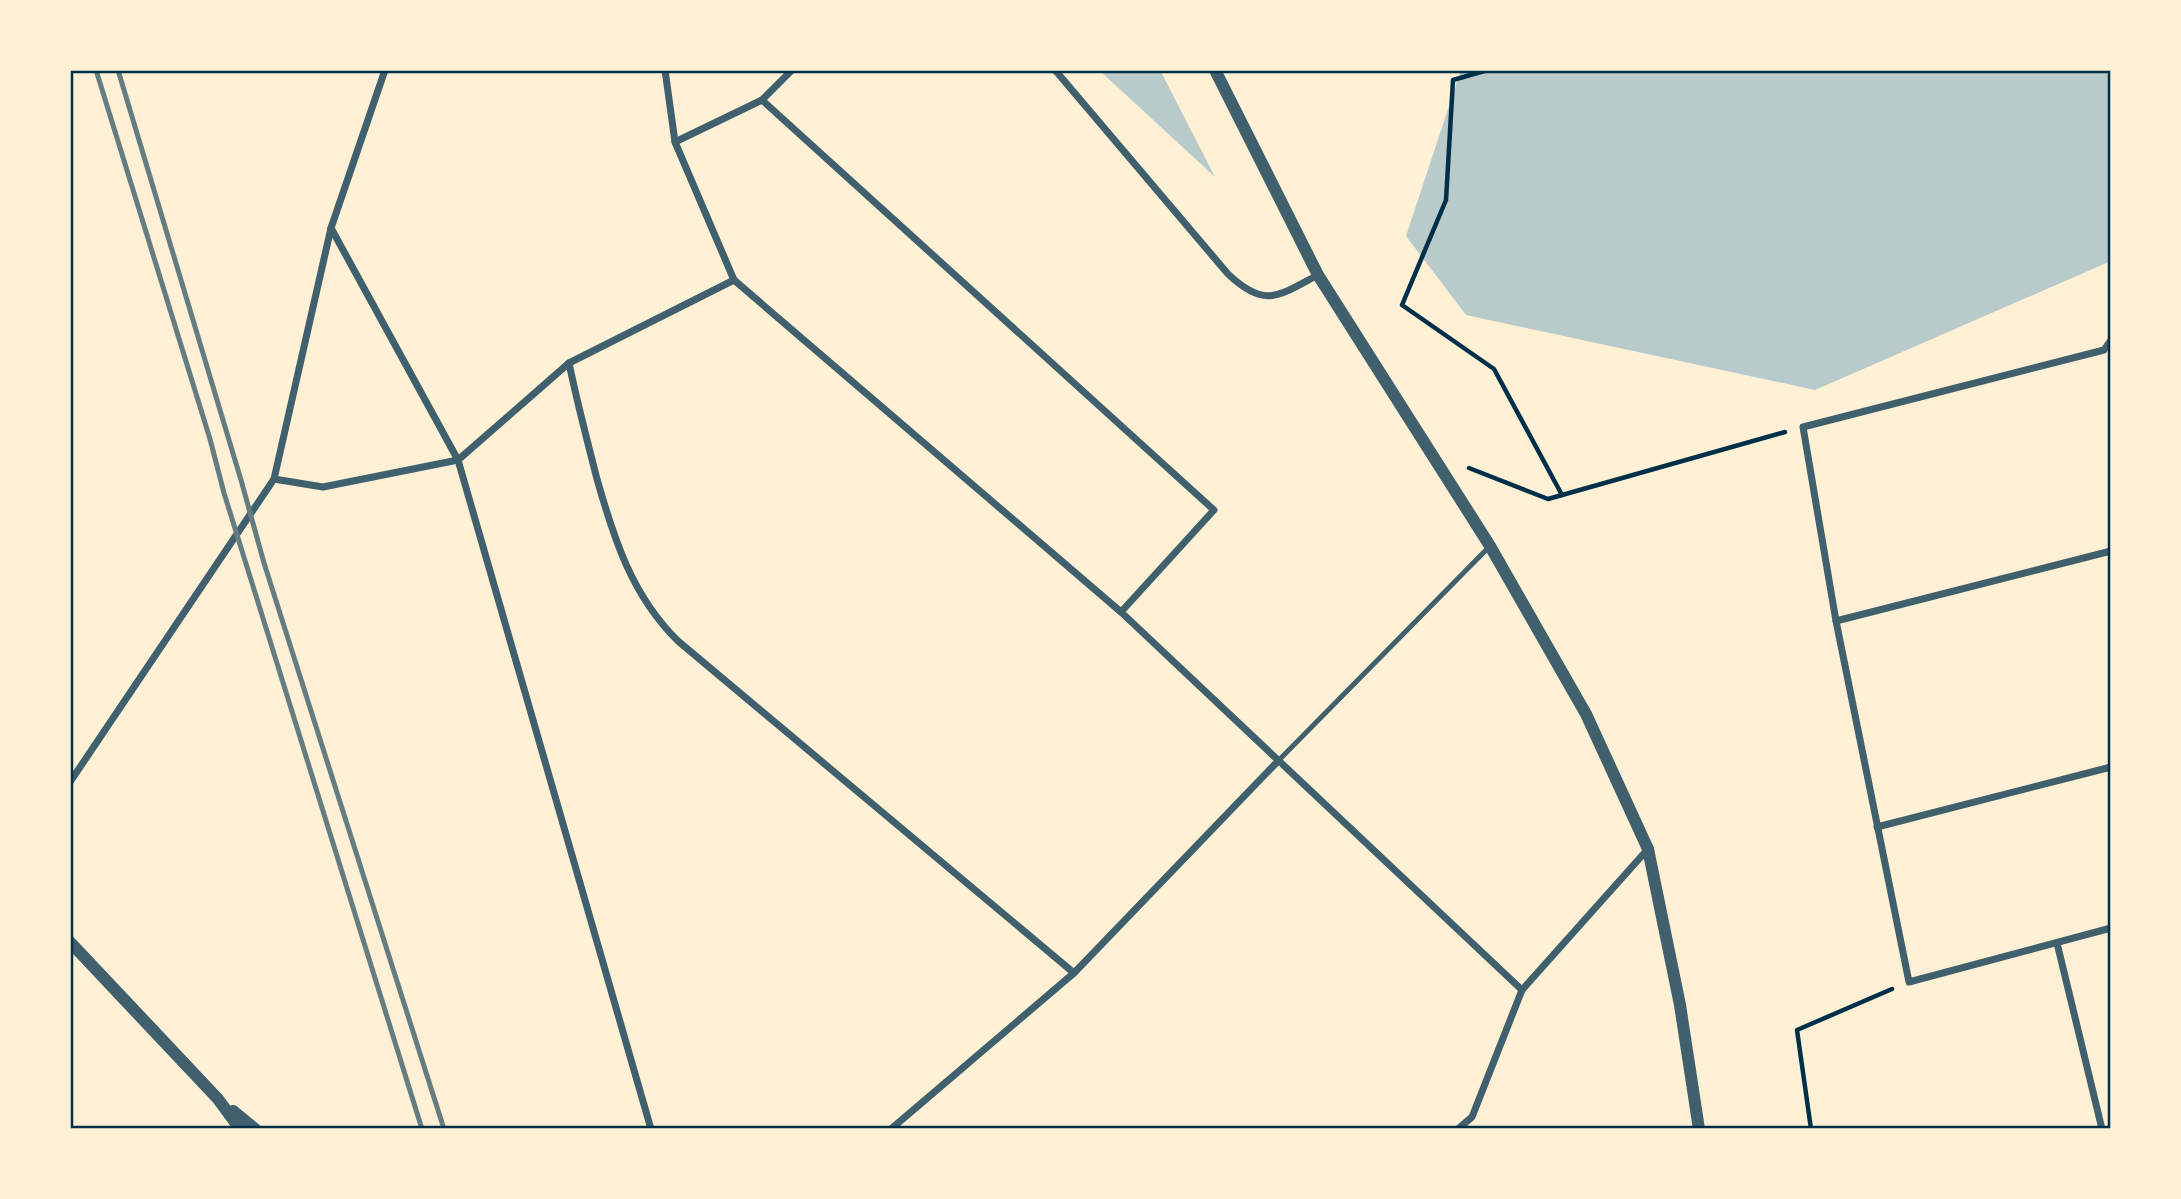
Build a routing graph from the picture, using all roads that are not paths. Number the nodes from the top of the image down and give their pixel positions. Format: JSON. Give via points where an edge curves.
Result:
{"nodes":[{"id":1,"x":384,"y":70,"type":"edge"},
{"id":2,"x":665,"y":70,"type":"edge"},
{"id":3,"x":792,"y":70,"type":"edge"},
{"id":4,"x":1055,"y":70,"type":"edge"},
{"id":5,"x":1215,"y":70,"type":"edge"},
{"id":6,"x":762,"y":100,"type":"junction"},
{"id":7,"x":675,"y":142,"type":"junction"},
{"id":8,"x":331,"y":228,"type":"junction"},
{"id":9,"x":1318,"y":275,"type":"junction"},
{"id":10,"x":734,"y":280,"type":"junction"},
{"id":11,"x":2111,"y":340,"type":"edge"},
{"id":12,"x":569,"y":363,"type":"junction"},
{"id":13,"x":458,"y":460,"type":"junction"},
{"id":14,"x":274,"y":479,"type":"junction"},
{"id":15,"x":1490,"y":546,"type":"junction"},
{"id":16,"x":2111,"y":551,"type":"edge"},
{"id":17,"x":1121,"y":612,"type":"junction"},
{"id":18,"x":1836,"y":621,"type":"junction"},
{"id":19,"x":1279,"y":761,"type":"junction"},
{"id":20,"x":2111,"y":767,"type":"edge"},
{"id":21,"x":70,"y":782,"type":"edge"},
{"id":22,"x":1877,"y":827,"type":"junction"},
{"id":23,"x":1648,"y":849,"type":"junction"},
{"id":24,"x":2111,"y":928,"type":"edge"},
{"id":25,"x":70,"y":942,"type":"edge"},
{"id":26,"x":2057,"y":943,"type":"junction"},
{"id":27,"x":1074,"y":972,"type":"junction"},
{"id":28,"x":1522,"y":990,"type":"junction"},
{"id":29,"x":218,"y":1099,"type":"junction"},
{"id":30,"x":240,"y":1129,"type":"edge"},
{"id":31,"x":255,"y":1129,"type":"edge"},
{"id":32,"x":651,"y":1129,"type":"edge"},
{"id":33,"x":891,"y":1129,"type":"edge"},
{"id":34,"x":1458,"y":1129,"type":"edge"},
{"id":35,"x":1699,"y":1129,"type":"edge"},
{"id":36,"x":2102,"y":1129,"type":"edge"}],
"edges":[{"from":1,"to":8,"type":"street"},
{"from":2,"to":7,"type":"street"},
{"from":3,"to":6,"type":"street"},
{"from":4,"to":9,"type":"street","via":[[1240,284],[1260,296],[1274,296]]},
{"from":5,"to":9,"type":"street"},
{"from":6,"to":7,"type":"street"},
{"from":6,"to":17,"type":"street","via":[[1214,510]]},
{"from":7,"to":10,"type":"street"},
{"from":8,"to":13,"type":"street"},
{"from":8,"to":14,"type":"street"},
{"from":9,"to":15,"type":"street"},
{"from":10,"to":12,"type":"street"},
{"from":10,"to":17,"type":"street"},
{"from":11,"to":18,"type":"street","via":[[2105,350],[1802,427]]},
{"from":12,"to":13,"type":"street"},
{"from":12,"to":27,"type":"street","via":[[617,544],[636,588],[662,626]]},
{"from":13,"to":14,"type":"street","via":[[323,487]]},
{"from":13,"to":32,"type":"street"},
{"from":14,"to":21,"type":"street"},
{"from":15,"to":19,"type":"lane"},
{"from":15,"to":23,"type":"street","via":[[1586,714]]},
{"from":16,"to":18,"type":"street"},
{"from":17,"to":19,"type":"street"},
{"from":18,"to":22,"type":"street"},
{"from":19,"to":27,"type":"street"},
{"from":19,"to":28,"type":"street"},
{"from":20,"to":22,"type":"street"},
{"from":22,"to":26,"type":"street","via":[[1909,982]]},
{"from":23,"to":28,"type":"street"},
{"from":23,"to":35,"type":"street","via":[[1680,1005]]},
{"from":24,"to":26,"type":"street"},
{"from":25,"to":29,"type":"street"},
{"from":26,"to":36,"type":"street"},
{"from":27,"to":33,"type":"street"},
{"from":28,"to":34,"type":"street","via":[[1472,1117]]},
{"from":29,"to":30,"type":"street"},
{"from":29,"to":31,"type":"street"}]}
